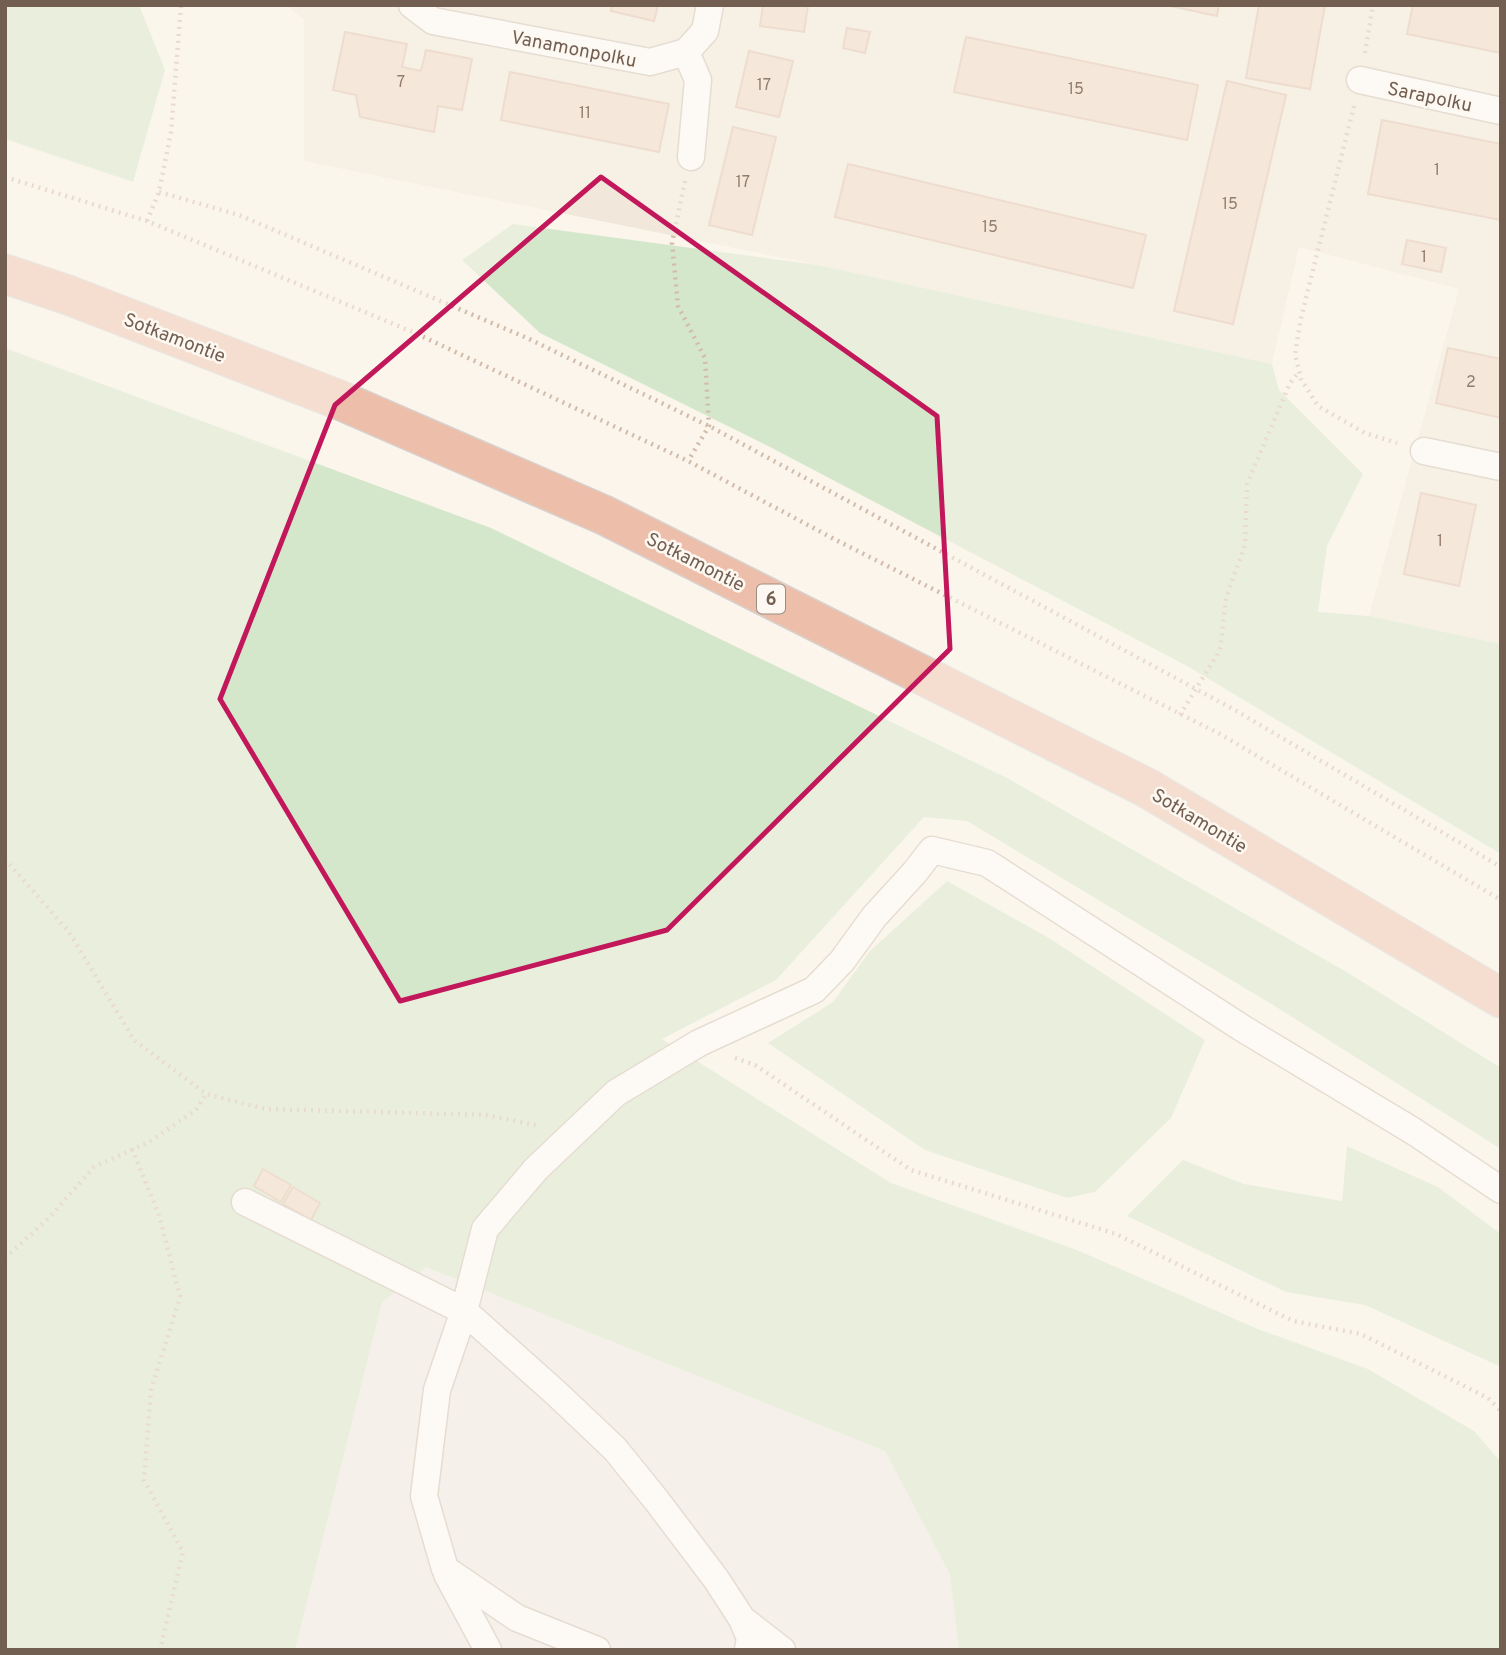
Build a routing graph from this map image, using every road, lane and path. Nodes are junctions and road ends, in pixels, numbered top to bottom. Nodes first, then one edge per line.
1 (181, 5) edge
2 (412, 5) edge
3 (710, 5) edge
4 (1373, 5) edge
5 (686, 52) junction
6 (1360, 80) junction
7 (1501, 111) edge
8 (691, 157) joint
9 (5, 177) edge
10 (159, 192) junction
11 (147, 222) junction
12 (5, 274) edge
13 (1299, 371) junction
14 (709, 426) junction
15 (1424, 451) joint
16 (688, 461) junction
17 (1501, 467) edge
18 (1197, 690) junction
19 (1180, 715) junction
20 (5, 859) edge
21 (1501, 867) edge
22 (1501, 900) edge
23 (1501, 998) edge
24 (699, 1043) junction
25 (206, 1094) junction
26 (571, 1135) junction
27 (132, 1149) junction
28 (1501, 1190) edge
29 (245, 1202) dead end
30 (5, 1258) edge
31 (464, 1311) junction
32 (1501, 1411) edge
33 (445, 1569) junction
34 (742, 1619) junction
35 (160, 1650) edge
36 (488, 1650) edge
37 (597, 1650) edge
38 (748, 1650) edge
39 (782, 1650) edge

1 - 10 path
2 - 5 street, Vanamonpolku
3 - 5 street
4 - 6 path
5 - 8 street
6 - 7 street, Sarapolku
6 - 13 path
8 - 14 path
9 - 11 path
10 - 11 path
10 - 14 path
11 - 16 path
12 - 23 highway, Sotkamontie / 6
13 - 15 path
13 - 18 path
14 - 16 path
14 - 18 path
15 - 17 street
16 - 19 path
18 - 19 path
18 - 21 path
19 - 22 path
20 - 25 path
24 - 26 street
24 - 28 street
24 - 32 path
25 - 26 path
25 - 27 path
26 - 31 street
27 - 30 path
27 - 35 path
29 - 31 street
31 - 33 street
31 - 34 street
33 - 36 street
33 - 37 street
34 - 38 street
34 - 39 street

